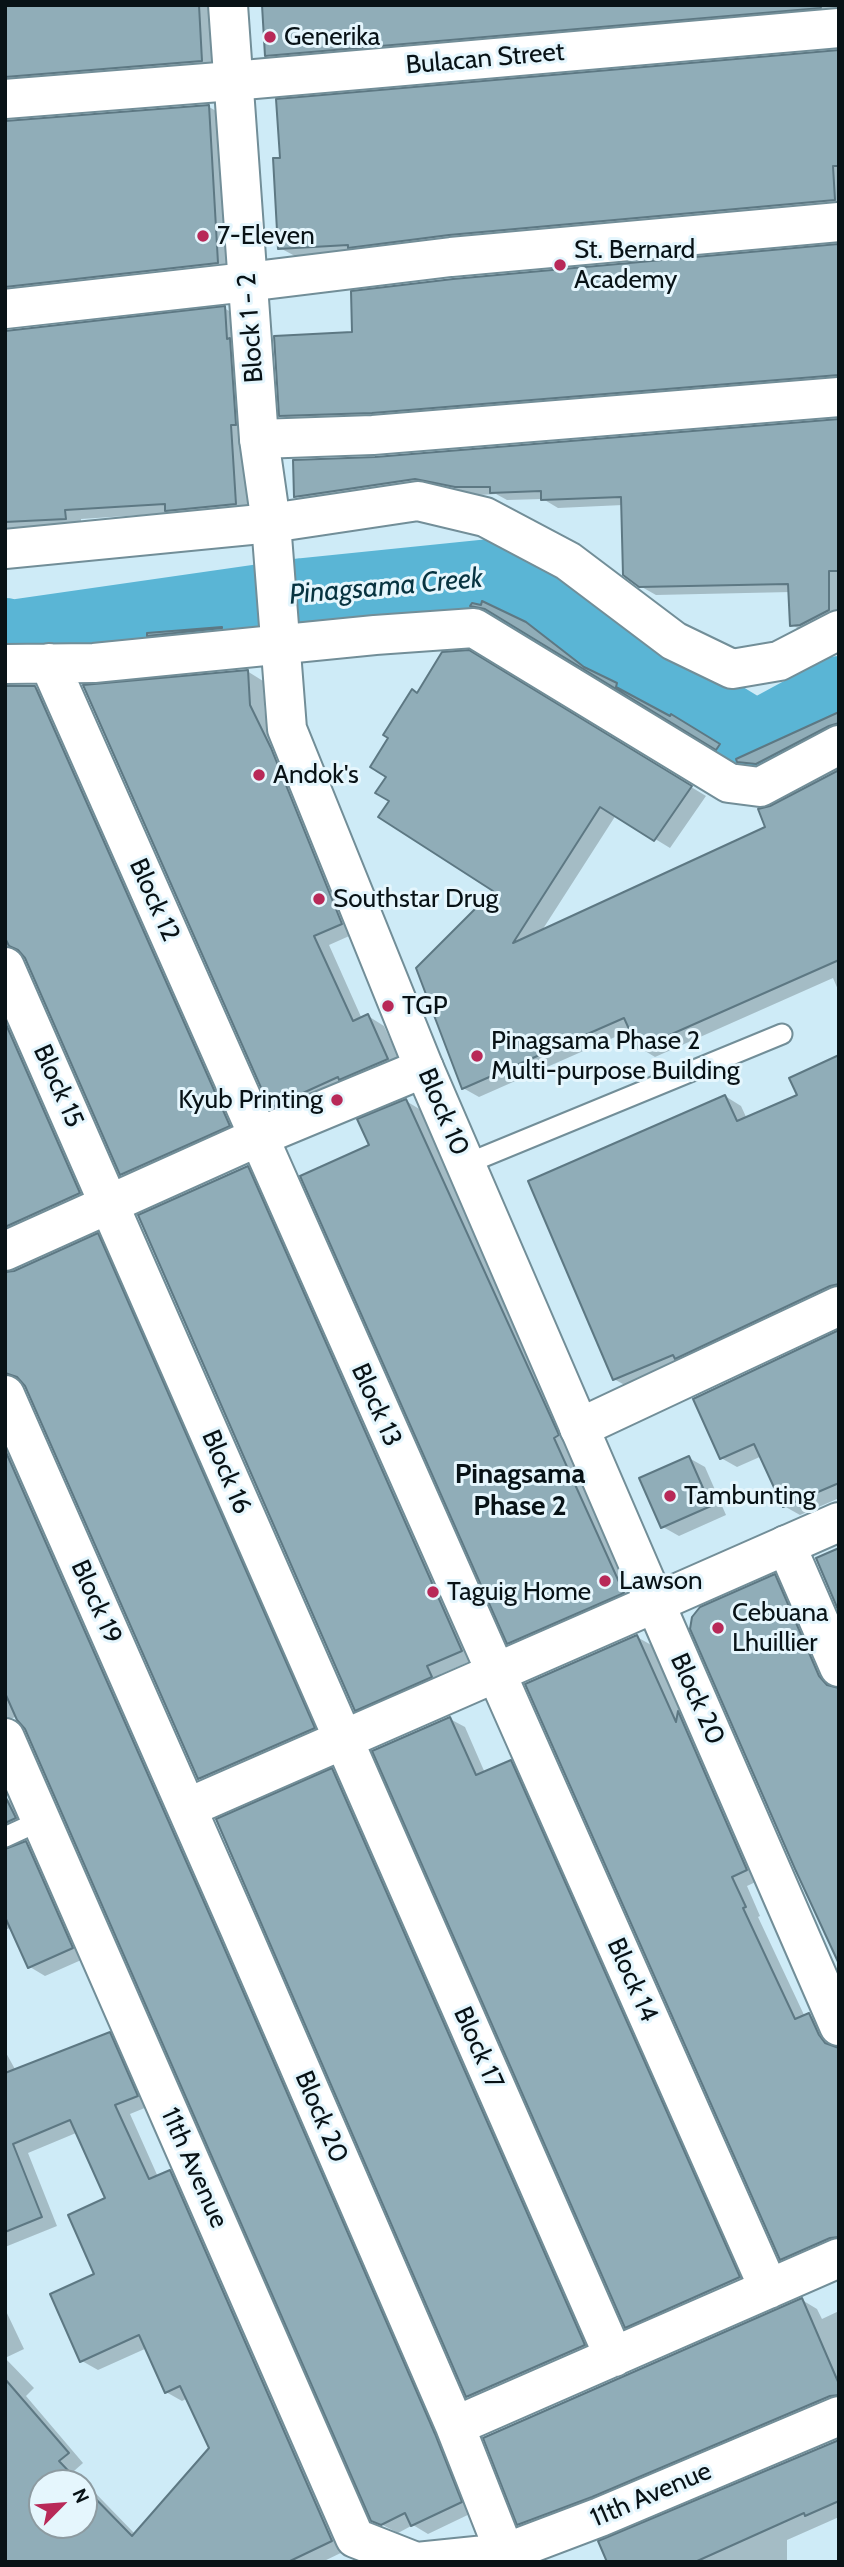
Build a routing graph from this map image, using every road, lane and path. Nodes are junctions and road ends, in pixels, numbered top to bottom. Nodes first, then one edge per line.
1 (228, 5) edge
2 (839, 28) edge
3 (232, 81) junction
4 (5, 99) edge
5 (839, 222) edge
6 (247, 282) junction
7 (5, 309) edge
8 (839, 397) edge
9 (259, 439) junction
10 (272, 537) junction
11 (5, 549) edge
12 (278, 626) junction
13 (839, 630) edge
14 (49, 663) junction
15 (5, 664) edge
16 (836, 753) edge
17 (5, 967) edge
18 (782, 1034) dead end
19 (424, 1068) junction
20 (258, 1137) junction
21 (466, 1164) junction
22 (110, 1204) junction
23 (5, 1251) edge
24 (839, 1306) edge
25 (5, 1395) edge
26 (579, 1428) junction
27 (839, 1522) edge
28 (786, 1545) junction
29 (655, 1603) junction
30 (839, 1667) edge
31 (495, 1672) junction
32 (5, 1738) edge
33 (343, 1740) junction
34 (187, 1808) junction
35 (42, 1820) junction
36 (5, 1837) edge
37 (839, 2026) edge
38 (839, 2258) edge
39 (769, 2289) junction
40 (614, 2357) junction
41 (839, 2416) edge
42 (455, 2426) junction
43 (505, 2553) junction
44 (416, 2562) edge

1 - 3 street, Block 1 - 2
2 - 3 street, Bulacan Street
3 - 4 street, Bulacan Street
3 - 6 street, Block 1 - 2
5 - 6 street
6 - 7 street
6 - 9 street, Block 1 - 2
8 - 9 street
9 - 10 street, Block 1 - 2
10 - 11 street
10 - 12 street, Block 1 - 2
10 - 13 street
12 - 14 street
12 - 16 street
12 - 19 street, Block 10
14 - 15 street
14 - 20 street, Block 12
17 - 22 street, Block 15
18 - 21 lane
19 - 20 street
19 - 21 street, Block 10
20 - 22 street
20 - 31 street, Block 13
21 - 26 street, Block 10
22 - 23 street
22 - 33 street, Block 16
24 - 26 street
25 - 34 street, Block 19
26 - 29 street, Block 10
27 - 28 street
28 - 29 street
28 - 30 street
29 - 31 street
29 - 37 street, Block 20
31 - 33 street
31 - 39 street, Block 14
32 - 35 street, 11th Avenue
33 - 34 street
33 - 40 street, Block 17
34 - 42 street, Block 20
35 - 36 lane
35 - 44 street, 11th Avenue
38 - 39 street
39 - 40 street
40 - 42 street
41 - 43 street, 11th Avenue
42 - 43 street, Block 20
43 - 44 street, 11th Avenue

